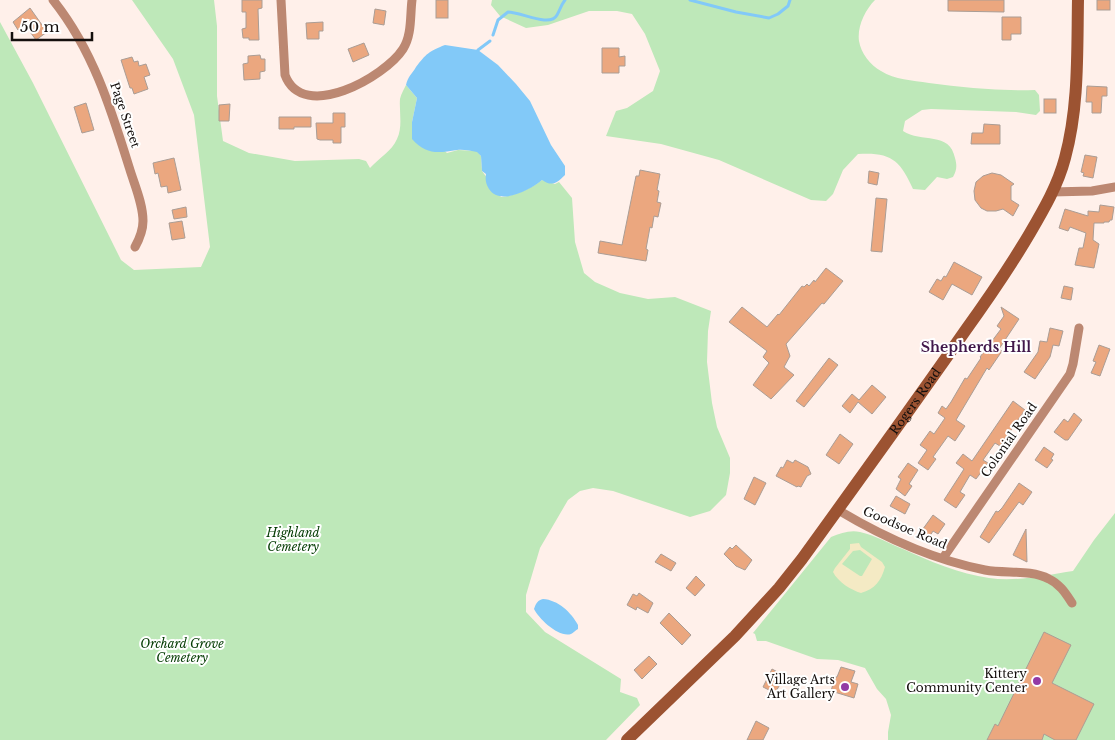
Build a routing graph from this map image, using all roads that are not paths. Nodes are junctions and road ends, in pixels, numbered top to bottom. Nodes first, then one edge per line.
1 (53, 0) edge
2 (281, 0) edge
3 (412, 0) edge
4 (1078, 0) edge
5 (1115, 188) edge
6 (1052, 192) junction
7 (136, 247) dead end
8 (1079, 328) dead end
9 (838, 510) junction
10 (943, 558) junction
11 (1072, 603) dead end
12 (627, 740) edge

1 - 7 street, Page Street
2 - 3 street
4 - 6 main road, Rogers Road
5 - 6 street
6 - 9 main road, Rogers Road
8 - 10 street, Colonial Road
9 - 10 street, Goodsoe Road
9 - 12 main road, Rogers Road
10 - 11 street, Goodsoe Road

